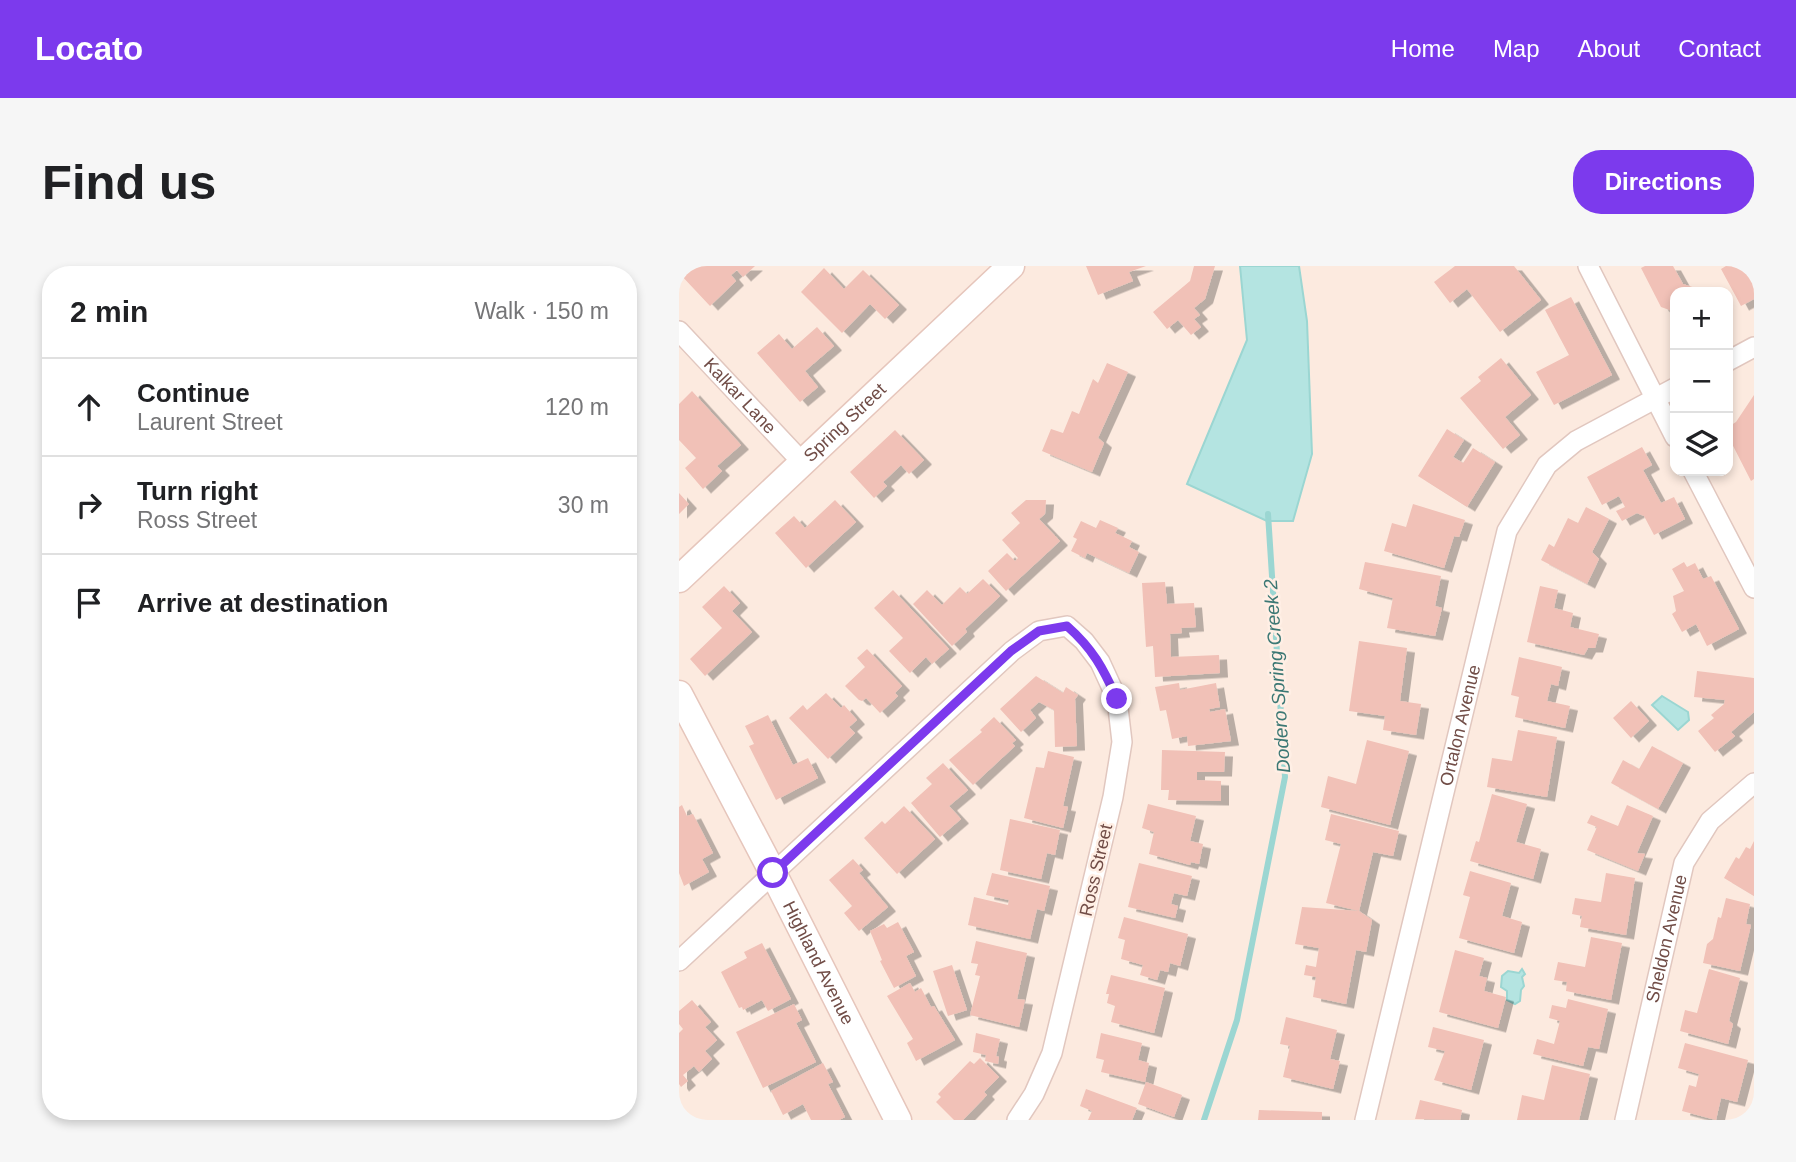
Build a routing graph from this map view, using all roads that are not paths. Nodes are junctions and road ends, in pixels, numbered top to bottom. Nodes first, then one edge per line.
1 (1011, 266) edge
2 (1588, 266) edge
3 (679, 331) edge
4 (1754, 347) edge
5 (1733, 358) edge
6 (1670, 390) edge
7 (1655, 398) junction
8 (1670, 427) edge
9 (802, 462) junction
10 (1696, 476) edge
11 (679, 579) edge
12 (1754, 588) edge
13 (679, 694) edge
14 (1754, 783) edge
15 (773, 873) junction
16 (679, 961) edge
17 (898, 1120) edge
18 (1017, 1120) edge
19 (1365, 1120) edge
20 (1625, 1120) edge

1 - 9 street, Spring Street
2 - 7 street
3 - 9 street, Kalkar Lane
4 - 5 street
6 - 7 street, Ortalon Avenue
7 - 8 street
7 - 19 street, Ortalon Avenue
9 - 11 street, Spring Street
10 - 12 street
13 - 15 street, Highland Avenue
14 - 20 street, Sheldon Avenue
15 - 16 street
15 - 17 street, Highland Avenue
15 - 18 street, Ross Street

